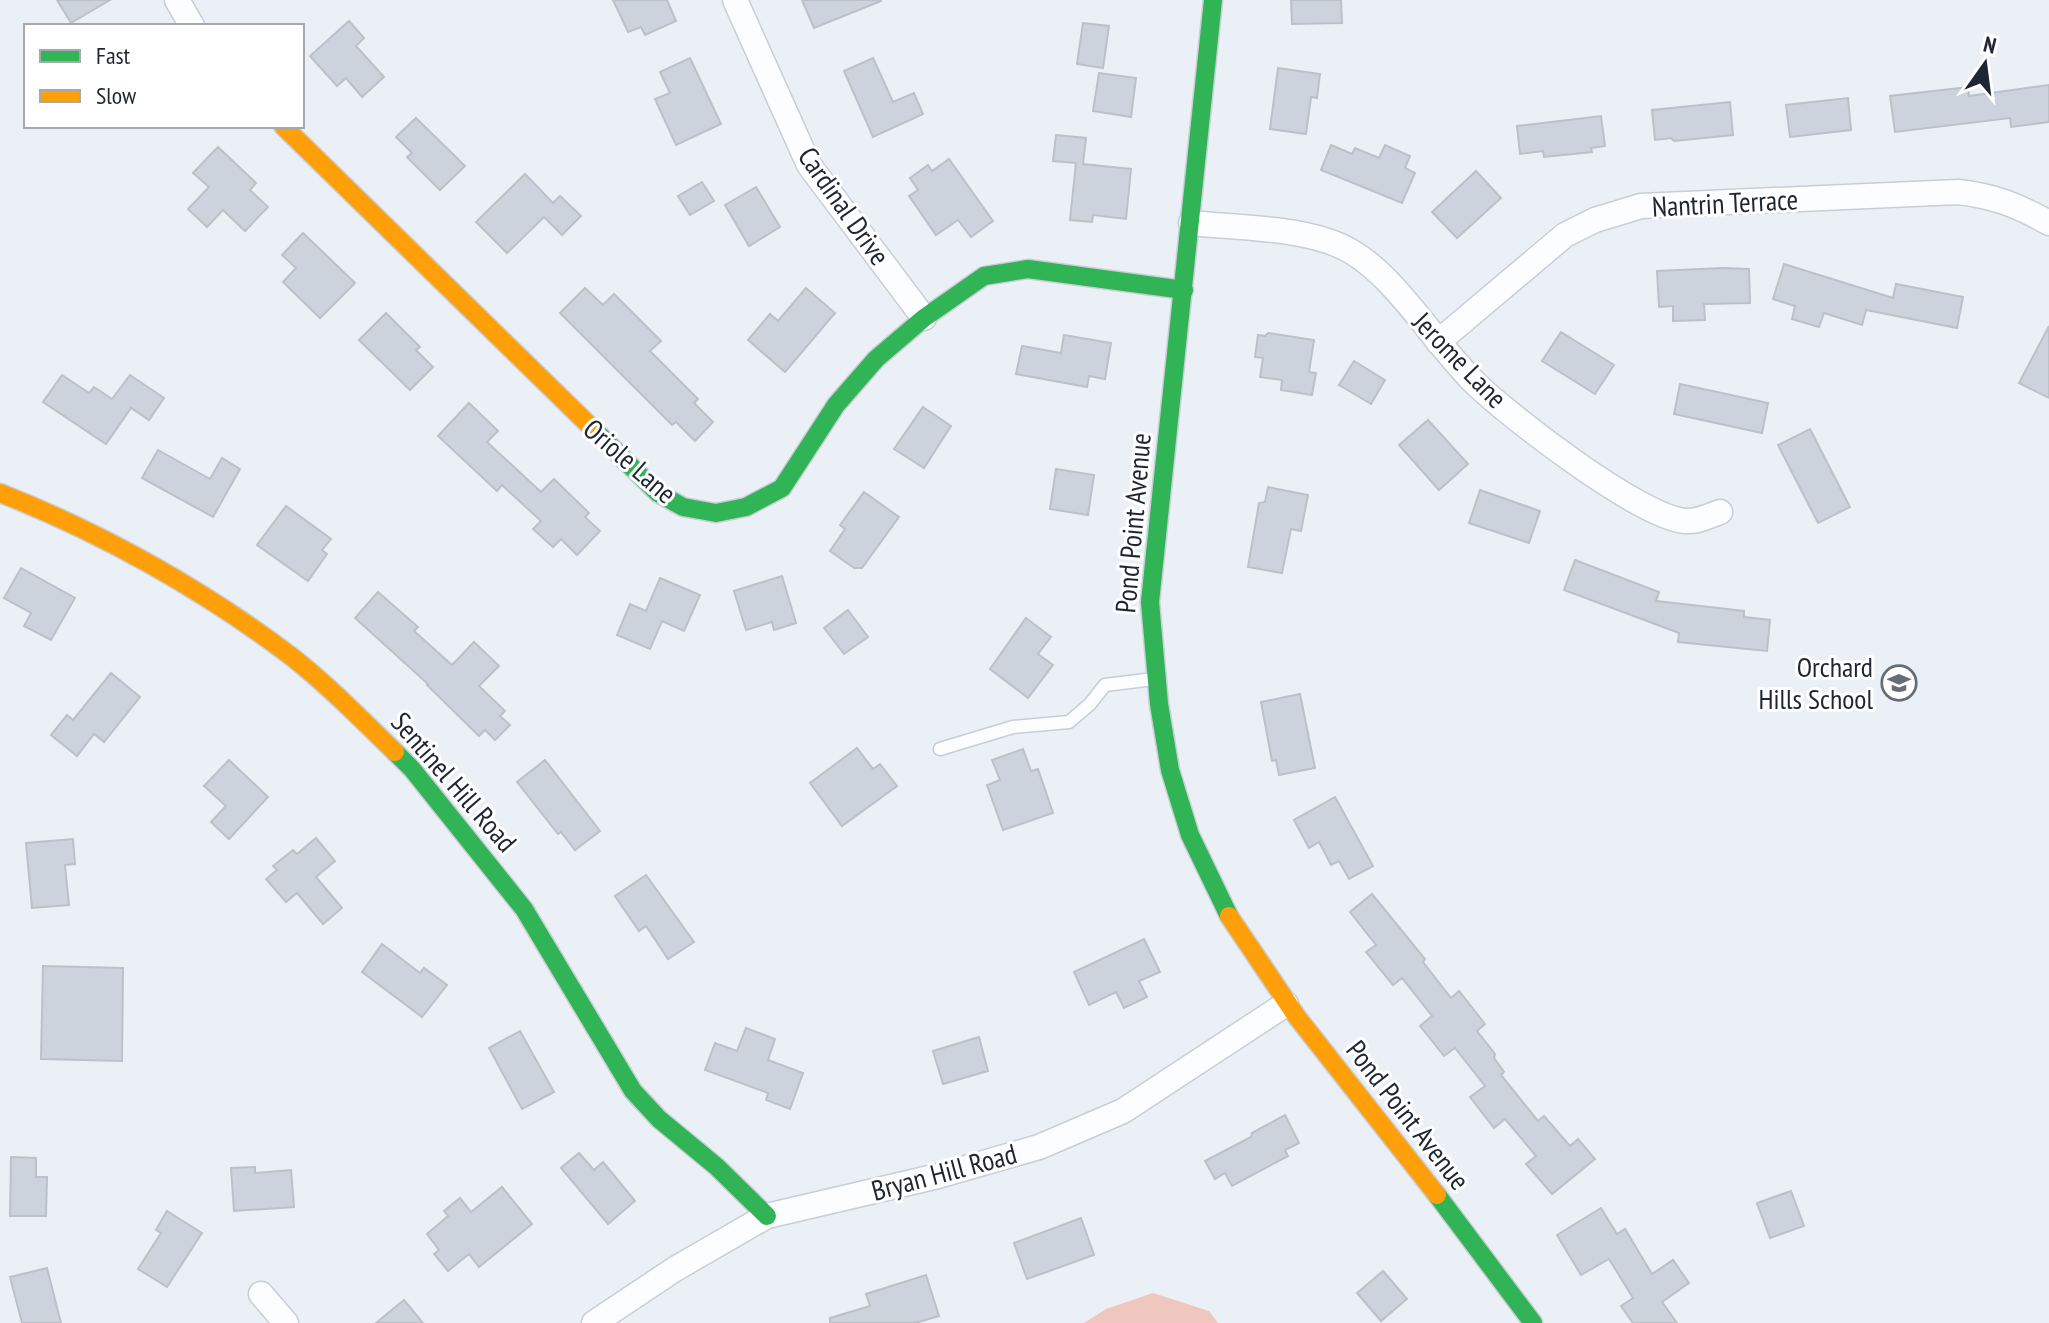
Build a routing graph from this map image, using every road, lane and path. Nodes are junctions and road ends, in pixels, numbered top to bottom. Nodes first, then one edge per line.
1 (177, 0) edge
2 (735, 0) edge
3 (1213, 0) edge
4 (191, 24) edge
5 (285, 128) edge
6 (1191, 223) junction
7 (2049, 223) edge
8 (1184, 290) junction
9 (924, 318) junction
10 (1438, 342) junction
11 (0, 493) edge
12 (1720, 512) dead end
13 (1154, 679) junction
14 (940, 749) dead end
15 (1286, 1004) junction
16 (767, 1216) junction
17 (261, 1294) dead end
18 (1518, 1301) junction
19 (286, 1323) edge
20 (594, 1323) edge
21 (1508, 1323) edge
22 (1533, 1323) edge

1 - 4 street
2 - 9 street, Cardinal Drive
3 - 6 street, Pond Point Avenue
5 - 9 street, Oriole Lane
6 - 8 street, Pond Point Avenue
6 - 10 street, Jerome Lane
7 - 10 street, Nantrin Terrace
8 - 9 street, Oriole Lane
8 - 13 street, Pond Point Avenue
10 - 12 street, Jerome Lane
11 - 16 street, Sentinel Hill Road
13 - 14 lane
13 - 15 street, Pond Point Avenue
15 - 16 street, Bryan Hill Road
15 - 18 street, Pond Point Avenue
16 - 20 street, Bryan Hill Road
17 - 19 street
18 - 21 street
18 - 22 street, Pond Point Avenue

